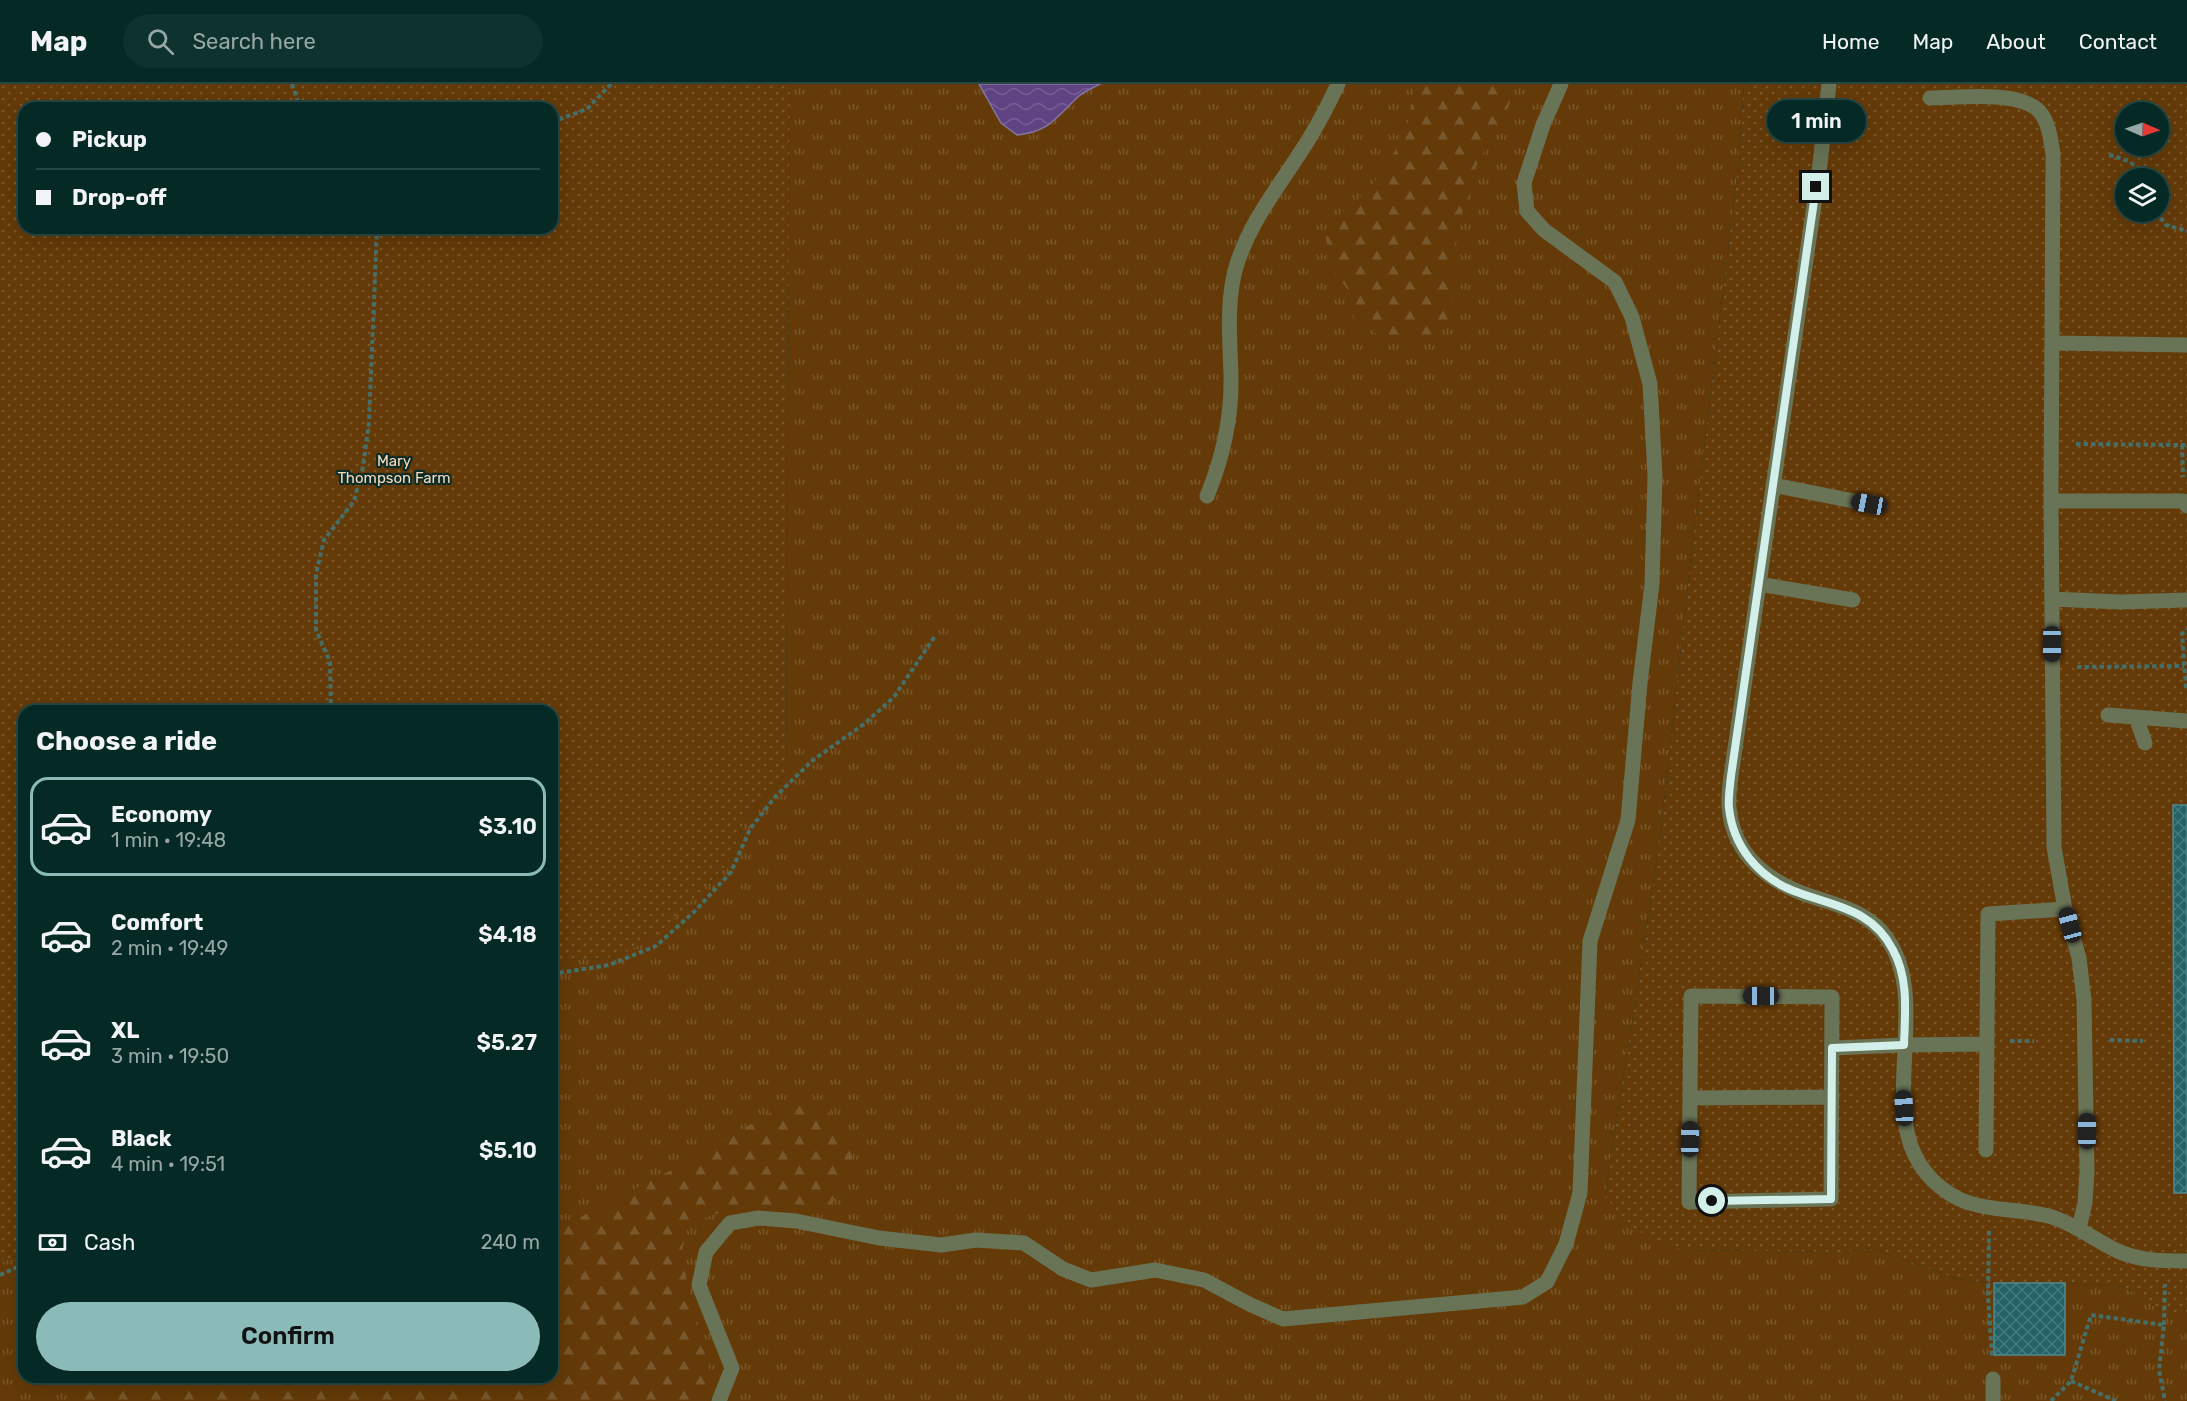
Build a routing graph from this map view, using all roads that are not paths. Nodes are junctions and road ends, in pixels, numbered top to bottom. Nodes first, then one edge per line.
1 (1338, 84) edge
2 (1561, 84) edge
3 (1829, 84) edge
4 (1930, 98) dead end
5 (2052, 343) junction
6 (2187, 345) edge
7 (1773, 485) junction
8 (1207, 496) dead end
9 (2051, 501) junction
10 (1869, 504) dead end
11 (2187, 506) edge
12 (1759, 584) junction
13 (2052, 599) junction
14 (1853, 600) dead end
15 (2187, 600) edge
16 (2108, 715) dead end
17 (2136, 717) junction
18 (2187, 721) edge
19 (2145, 744) dead end
20 (2065, 909) junction
21 (1987, 1044) junction
22 (1904, 1045) junction
23 (1832, 1048) junction
24 (1832, 1097) junction
25 (1690, 1098) junction
26 (1986, 1150) dead end
27 (2079, 1228) junction
28 (2187, 1261) edge
29 (1993, 1379) road end
30 (719, 1401) edge
31 (1993, 1401) edge

1 - 8 street
2 - 30 street
3 - 7 street
4 - 5 street
5 - 6 street
5 - 9 street
7 - 10 street
7 - 12 street
9 - 11 street
9 - 13 street
12 - 14 street
12 - 22 street
13 - 15 street
13 - 20 street
16 - 17 street
17 - 18 street
17 - 19 street
20 - 21 street
20 - 27 street
21 - 22 street
21 - 26 street
22 - 23 street
22 - 27 street
23 - 24 street
23 - 25 street
24 - 25 street
24 - 25 street
27 - 28 street
29 - 31 street

